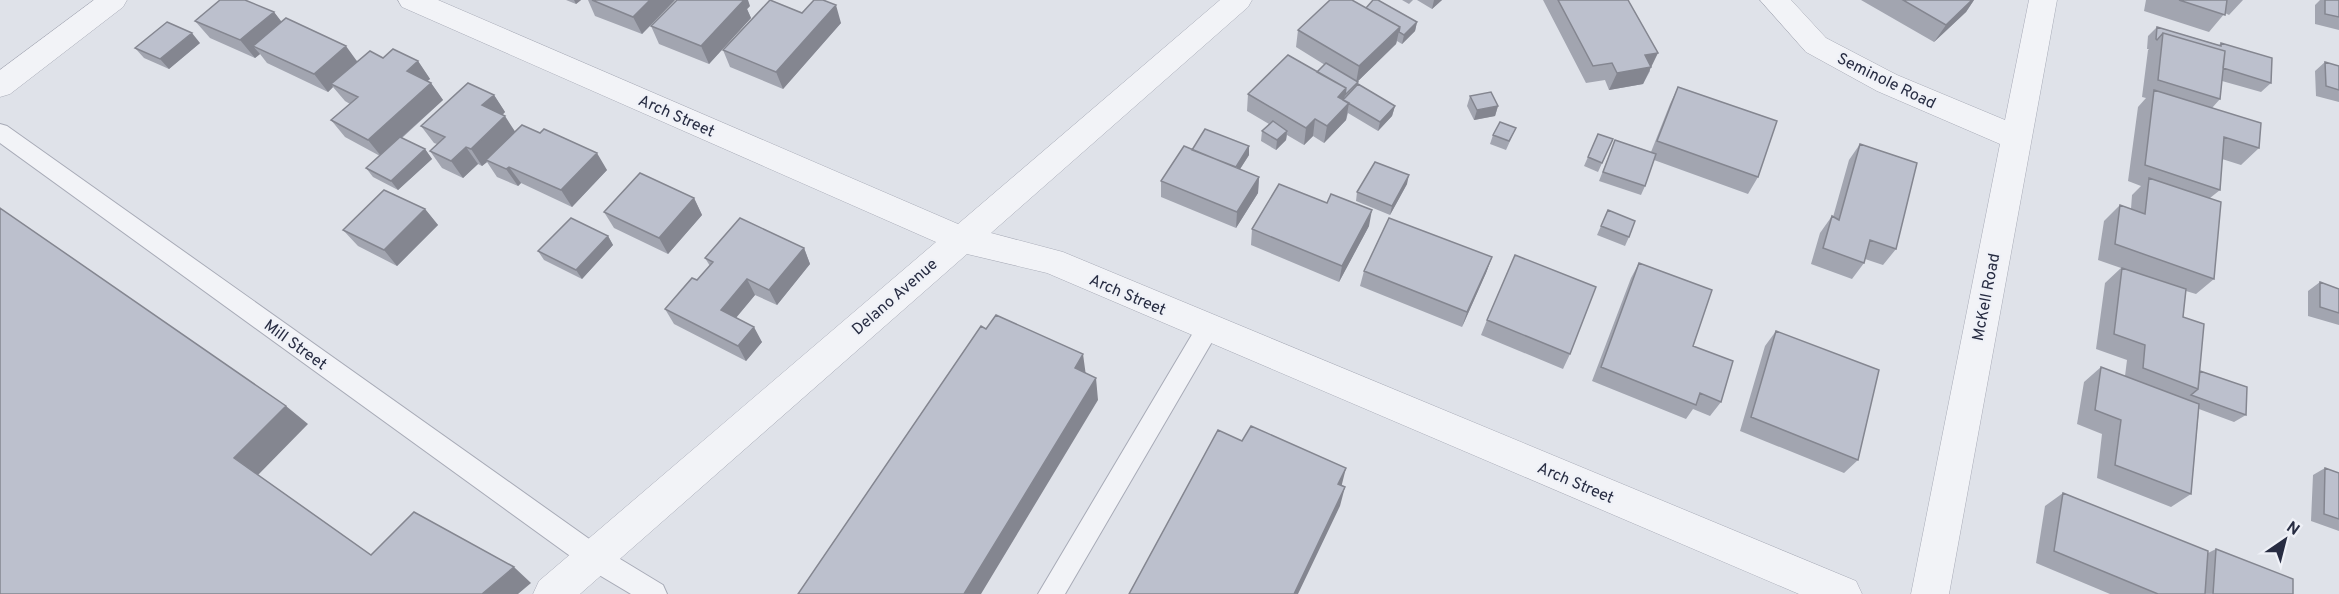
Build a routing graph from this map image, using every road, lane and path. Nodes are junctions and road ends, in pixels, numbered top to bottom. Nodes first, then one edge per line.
1 (113, 0) edge
2 (412, 0) edge
3 (1238, 0) edge
4 (1774, 0) edge
5 (2043, 0) edge
6 (0, 86) edge
7 (0, 132) edge
8 (2015, 137) junction
9 (961, 239) junction
10 (1208, 328) junction
11 (593, 557) junction
12 (552, 594) edge
13 (654, 594) edge
14 (1051, 594) edge
15 (1843, 594) edge
16 (1930, 594) edge

1 - 6 street
2 - 9 street, Arch Street
3 - 9 street, Delano Avenue
4 - 8 street, Seminole Road
5 - 8 street, McKell Road
7 - 11 lane, Mill Street
8 - 16 street, McKell Road
9 - 10 street, Arch Street
9 - 11 street, Delano Avenue
10 - 14 lane
10 - 15 street, Arch Street
11 - 12 street, Delano Avenue
11 - 13 lane, Mill Street

